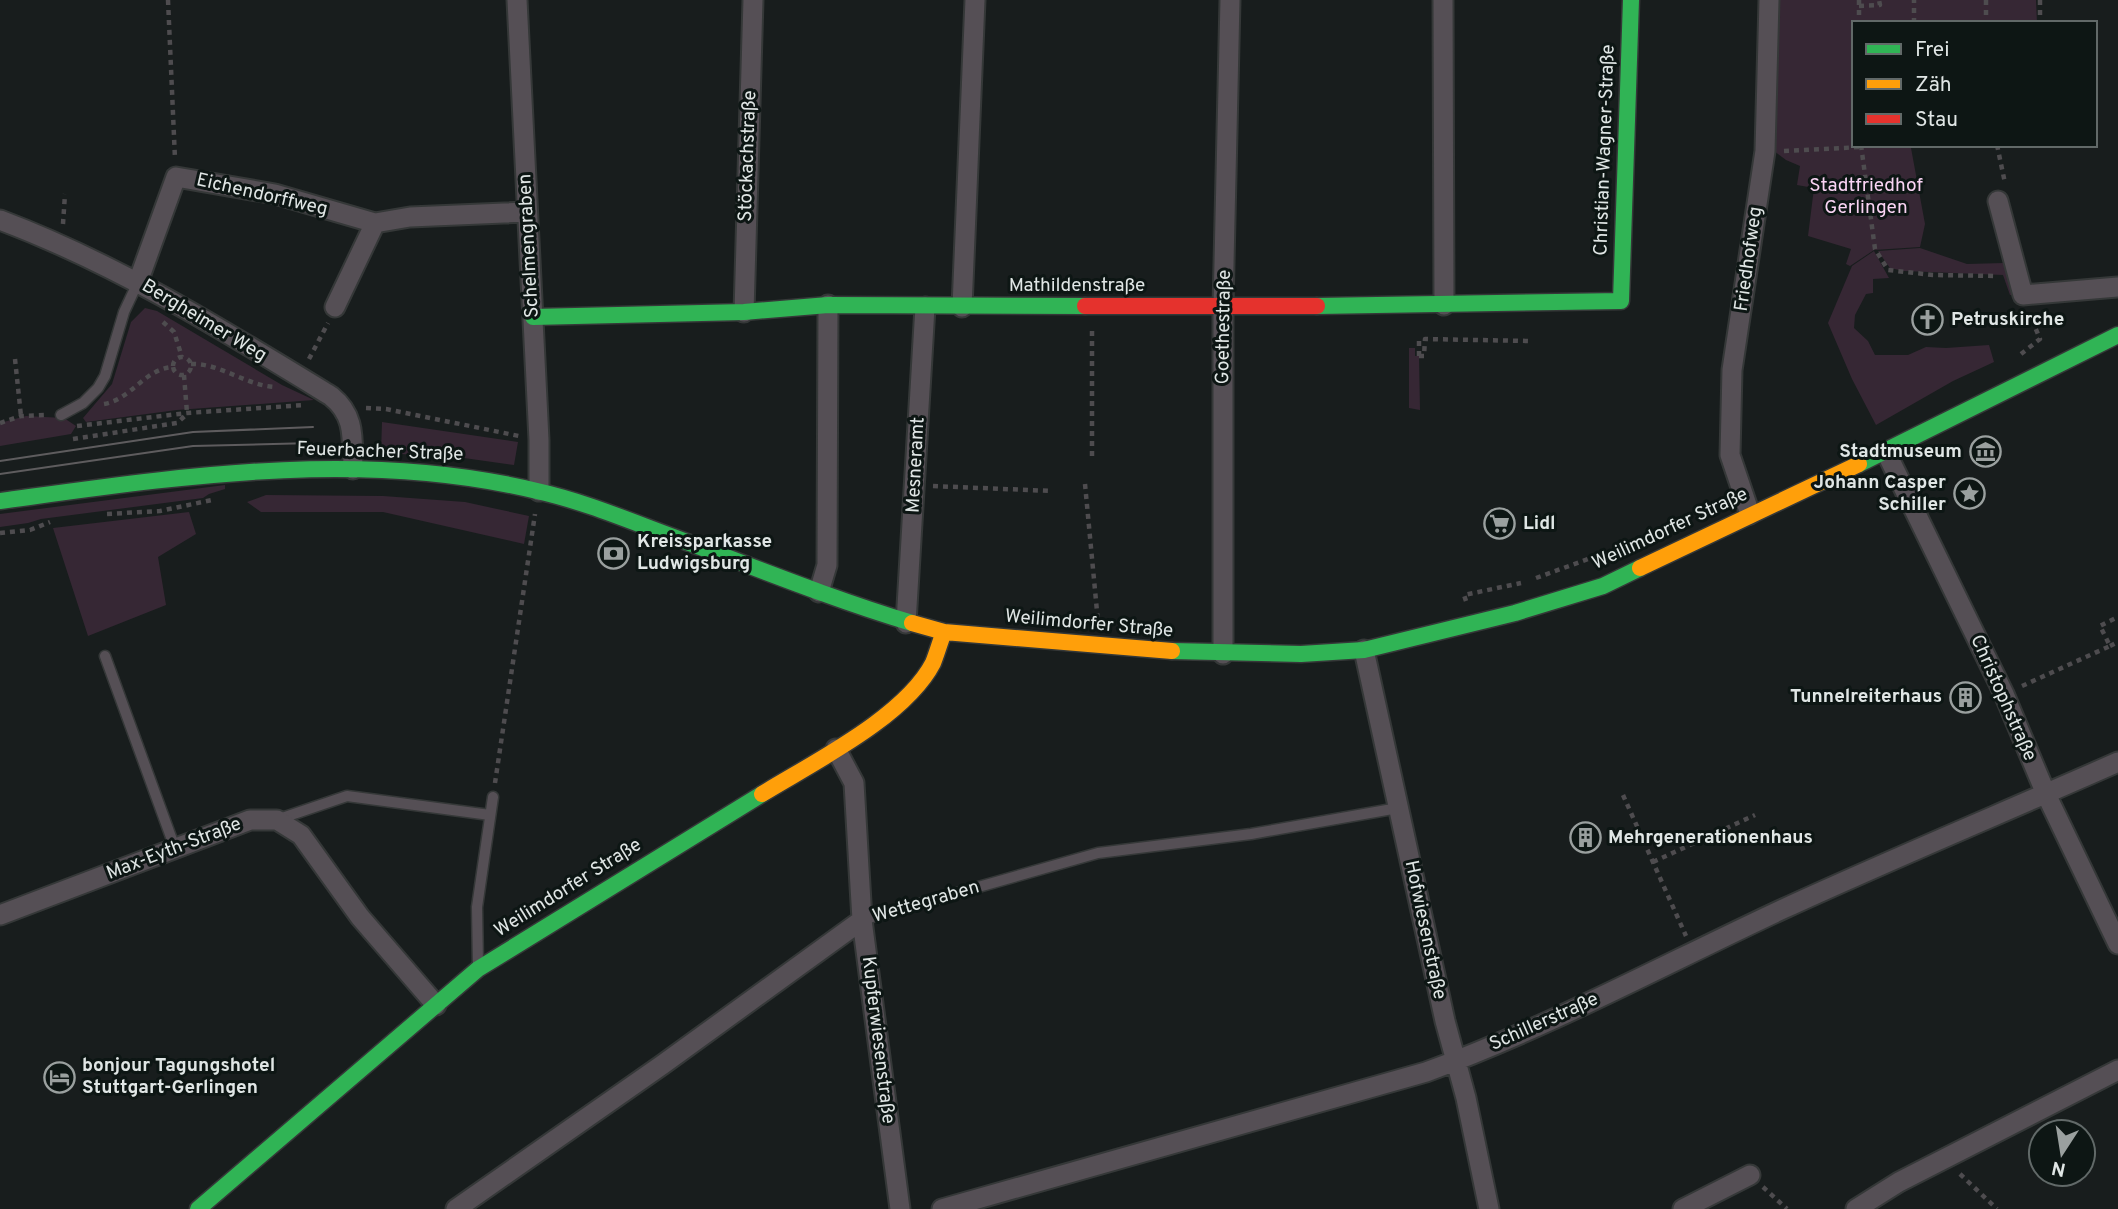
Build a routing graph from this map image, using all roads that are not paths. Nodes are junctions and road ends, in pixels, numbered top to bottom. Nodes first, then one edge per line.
1 (517, 0) edge
2 (752, 0) edge
3 (975, 0) edge
4 (1230, 0) edge
5 (1443, 0) edge
6 (1632, 0) edge
7 (1769, 0) edge
8 (1998, 201) road end
9 (527, 212) junction
10 (0, 220) edge
11 (375, 223) junction
12 (138, 282) junction
13 (2118, 287) edge
14 (1622, 301) joint
15 (828, 305) junction
16 (1444, 305) junction
17 (335, 307) road end
18 (925, 307) junction
19 (962, 307) junction
20 (1223, 307) junction
21 (744, 312) junction
22 (533, 317) junction
23 (2118, 335) edge
24 (61, 415) road end
25 (1886, 452) junction
26 (353, 469) junction
27 (539, 491) junction
28 (0, 501) edge
29 (1750, 514) junction
30 (819, 592) junction
31 (906, 623) junction
32 (944, 632) junction
33 (1364, 650) junction
34 (1223, 654) junction
35 (105, 656) dead end
36 (836, 749) junction
37 (2118, 762) edge
38 (2046, 794) junction
39 (493, 797) road end
40 (1398, 808) junction
41 (490, 816) junction
42 (277, 820) junction
43 (175, 848) junction
44 (0, 915) edge
45 (862, 919) junction
46 (2118, 944) edge
47 (478, 969) junction
48 (436, 1005) junction
49 (1457, 1061) junction
50 (2118, 1070) edge
51 (1750, 1175) road end
52 (198, 1209) edge
53 (456, 1209) edge
54 (900, 1209) edge
55 (942, 1209) edge
56 (1489, 1209) edge
57 (1683, 1209) edge
58 (1856, 1209) edge

1 - 9 street, Schelmengraben
2 - 21 street, Stöckachstraße
3 - 19 street
4 - 20 street, Goethestraße
5 - 16 street
6 - 14 main road, Christian-Wagner-Straße
7 - 29 street, Friedhofweg
8 - 13 street
9 - 11 street, Eichendorffweg
9 - 22 street, Schelmengraben
10 - 12 street, Bergheimer Weg
11 - 12 street, Eichendorffweg
11 - 17 street
12 - 24 lane
12 - 26 street, Bergheimer Weg
14 - 16 main road, Mathildenstraße
15 - 18 main road, Mathildenstraße
15 - 21 main road, Mathildenstraße
15 - 30 street
16 - 20 main road, Mathildenstraße
18 - 19 main road, Mathildenstraße
18 - 31 street, Mesneramt
19 - 20 main road, Mathildenstraße
20 - 34 street, Goethestraße
21 - 22 main road, Mathildenstraße
22 - 27 street, Schelmengraben
23 - 25 main road, Weilimdorfer Straße
25 - 29 main road, Weilimdorfer Straße
25 - 38 street, Christophstraße
26 - 27 main road, Feuerbacher Straße
26 - 28 main road, Feuerbacher Straße
27 - 30 main road, Feuerbacher Straße
29 - 33 main road, Weilimdorfer Straße
30 - 31 main road, Feuerbacher Straße
31 - 32 main road, Feuerbacher Straße
32 - 34 main road, Weilimdorfer Straße
32 - 36 main road, Weilimdorfer Straße
33 - 34 main road, Weilimdorfer Straße
33 - 40 street, Hofwiesenstraße
35 - 43 lane
36 - 45 street, Kupferwiesenstraße
36 - 47 main road, Weilimdorfer Straße
37 - 38 street, Schillerstraße
38 - 46 street, Christophstraße
38 - 49 street, Schillerstraße
39 - 41 lane
40 - 45 lane, Wettegraben
40 - 49 street, Hofwiesenstraße
41 - 42 lane
41 - 47 lane
42 - 43 street, Max-Eyth-Straße
42 - 48 street
43 - 44 street, Max-Eyth-Straße
45 - 53 street, Wettegraben
45 - 54 street, Kupferwiesenstraße
47 - 48 main road, Weilimdorfer Straße
48 - 52 main road, Weilimdorfer Straße
49 - 55 street, Schillerstraße
49 - 56 street, Hofwiesenstraße
50 - 58 street
51 - 57 street

